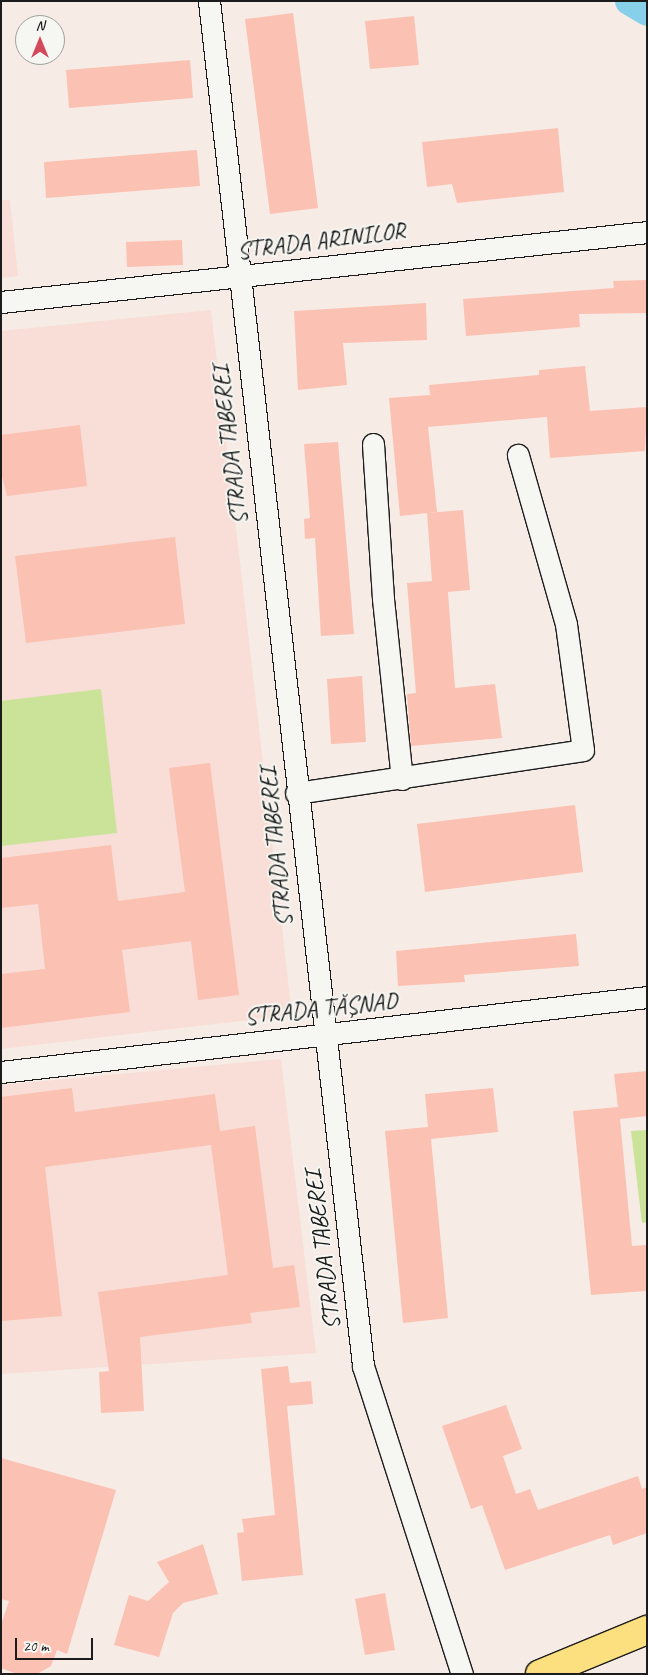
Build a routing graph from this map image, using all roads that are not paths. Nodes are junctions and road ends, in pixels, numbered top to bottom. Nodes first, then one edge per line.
1 (208, 1) edge
2 (647, 232) edge
3 (237, 277) junction
4 (1, 302) edge
5 (374, 444) dead end
6 (518, 455) dead end
7 (402, 779) junction
8 (296, 793) junction
9 (647, 997) edge
10 (324, 1034) junction
11 (1, 1072) edge
12 (647, 1630) edge
13 (462, 1674) edge
14 (540, 1674) edge

1 - 3 street, STRADA TABEREI
2 - 3 street, STRADA ARINILOR
3 - 4 street, STRADA ARINILOR
3 - 8 street, STRADA TABEREI
5 - 7 street
6 - 7 street
7 - 8 street
8 - 10 street, STRADA TABEREI
9 - 10 street, STRADA TĂȘNAD
10 - 11 street, STRADA TĂȘNAD
10 - 13 street, STRADA TABEREI
12 - 14 main road

